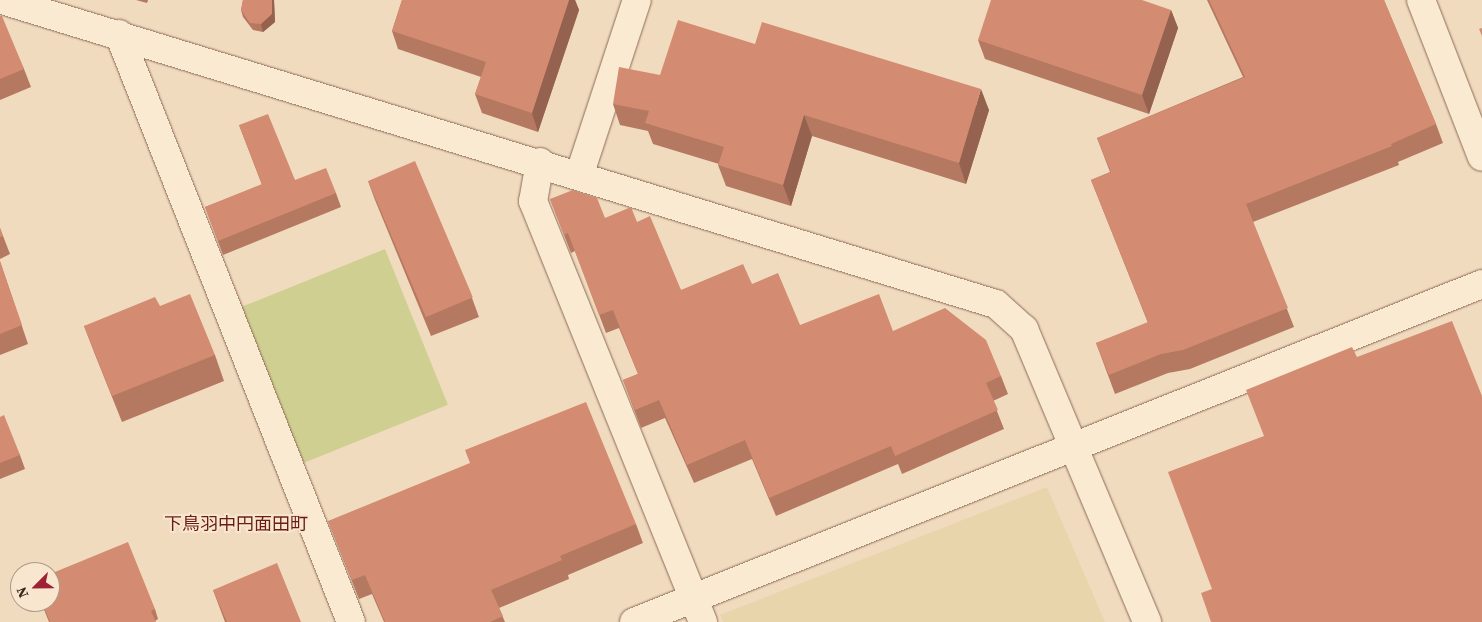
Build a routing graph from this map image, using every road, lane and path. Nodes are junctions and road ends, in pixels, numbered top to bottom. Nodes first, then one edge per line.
1 (2, 0) edge
2 (637, 0) edge
3 (1420, 0) edge
4 (119, 34) junction
5 (1482, 157) edge
6 (540, 162) junction
7 (579, 176) junction
8 (1482, 284) edge
9 (1073, 447) junction
10 (699, 610) edge
11 (351, 622) edge
12 (634, 622) edge
13 (1147, 622) edge

1 - 4 street
2 - 7 street
3 - 5 street
4 - 6 street
4 - 11 street
6 - 7 street
6 - 10 street
7 - 9 street
8 - 9 street
9 - 10 street
9 - 13 street
10 - 12 street

